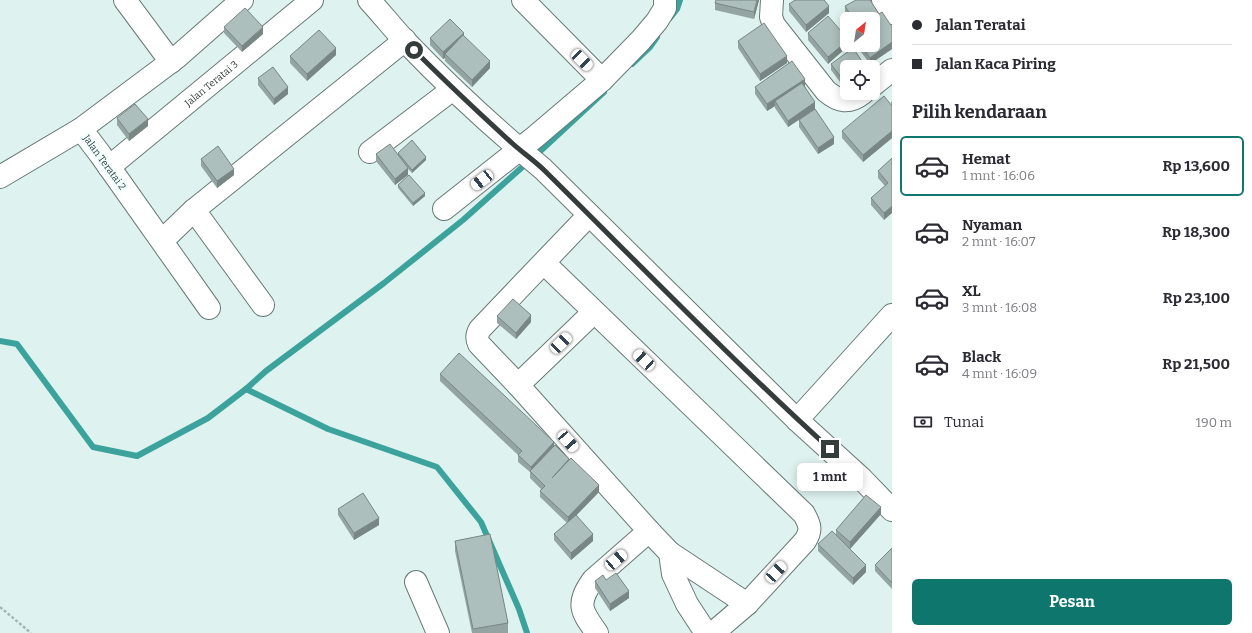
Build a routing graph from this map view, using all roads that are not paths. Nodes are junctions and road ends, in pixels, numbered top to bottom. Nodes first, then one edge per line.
1 (125, 0) edge
2 (312, 0) edge
3 (369, 0) edge
4 (523, 0) edge
5 (665, 0) edge
6 (772, 0) edge
7 (883, 0) edge
8 (228, 5) edge
9 (892, 13) edge
10 (405, 40) junction
11 (171, 62) junction
12 (892, 70) edge
13 (880, 79) edge
14 (602, 80) junction
15 (453, 89) junction
16 (846, 100) edge
17 (81, 129) junction
18 (370, 152) dead end
19 (523, 153) junction
20 (109, 167) junction
21 (0, 177) edge
22 (444, 209) dead end
23 (194, 210) junction
24 (589, 215) junction
25 (161, 239) junction
26 (544, 263) junction
27 (264, 305) dead end
28 (209, 308) dead end
29 (594, 312) junction
30 (890, 322) edge
31 (518, 384) junction
32 (797, 420) junction
33 (892, 510) edge
34 (649, 531) junction
35 (670, 553) junction
36 (416, 582) dead end
37 (747, 604) junction
38 (438, 633) edge
39 (597, 633) edge
40 (706, 633) edge
41 (713, 633) edge

1 - 11 street
2 - 20 street, Jalan Teratai 3
3 - 10 street
4 - 14 street
5 - 14 street
6 - 16 street
7 - 9 street
8 - 11 street, Jalan Teratai 2
10 - 15 street
10 - 23 street
11 - 17 street, Jalan Teratai 2
12 - 13 street
14 - 19 street
15 - 18 street
15 - 19 street
17 - 20 street, Jalan Teratai 2
17 - 21 street
19 - 22 street
19 - 24 street
20 - 25 street, Jalan Teratai 2
23 - 25 street
23 - 27 street
24 - 26 street
24 - 32 street
25 - 28 street, Jalan Teratai 2
26 - 29 street
26 - 31 street
29 - 31 street
29 - 37 street
30 - 32 street
31 - 34 street
32 - 33 street
34 - 35 street
34 - 39 street
35 - 37 street
35 - 40 street
36 - 38 street
37 - 41 street

